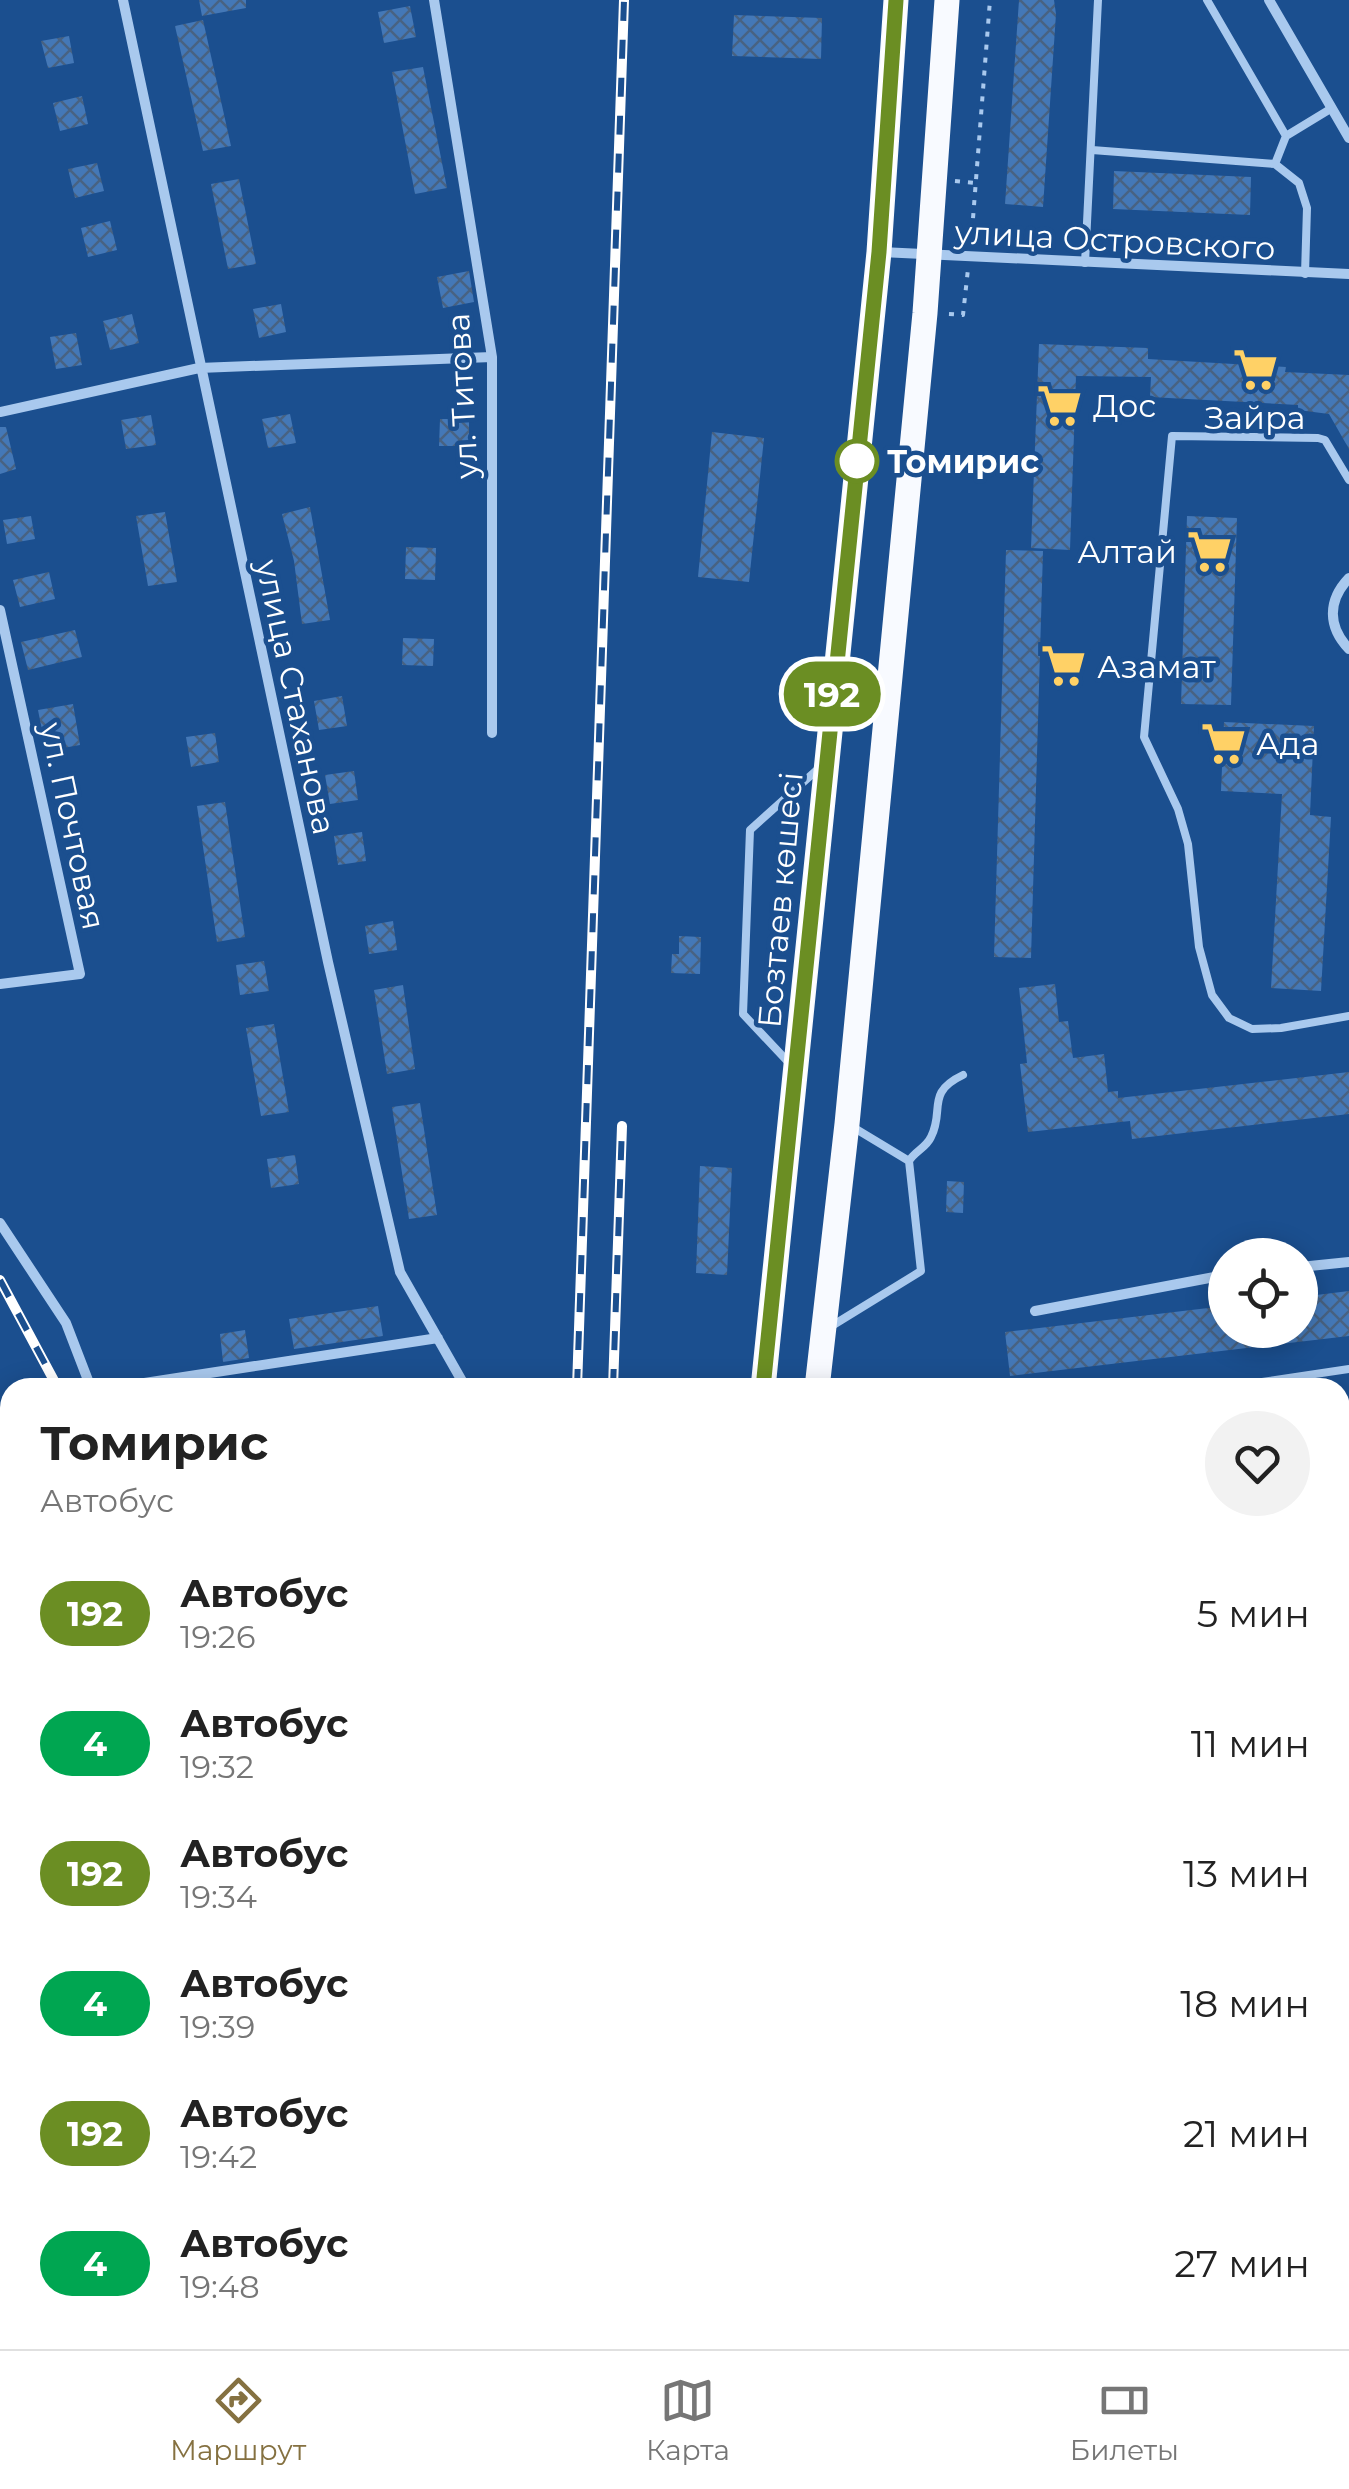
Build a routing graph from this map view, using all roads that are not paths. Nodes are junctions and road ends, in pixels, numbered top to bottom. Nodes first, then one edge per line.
1 (123, 0) edge
2 (434, 0) edge
3 (896, 0) edge
4 (947, 0) edge
5 (1098, 0) edge
6 (1207, 0) edge
7 (1268, 0) edge
8 (1332, 108) junction
9 (1286, 136) junction
10 (1349, 138) edge
11 (1092, 150) junction
12 (1275, 164) junction
13 (879, 252) junction
14 (929, 255) junction
15 (1085, 263) junction
16 (1305, 274) junction
17 (1349, 274) edge
18 (492, 357) junction
19 (199, 368) junction
20 (0, 412) edge
21 (1349, 480) edge
22 (1349, 578) edge
23 (0, 610) edge
24 (1349, 650) edge
25 (492, 733) dead end
26 (825, 762) junction
27 (0, 984) edge
28 (1349, 1016) edge
29 (796, 1070) junction
30 (963, 1075) dead end
31 (848, 1124) junction
32 (909, 1161) junction
33 (0, 1223) edge
34 (1349, 1262) edge
35 (1318, 1265) edge
36 (1208, 1277) edge
37 (1035, 1311) dead end
38 (822, 1332) junction
39 (438, 1338) junction
40 (1349, 1369) edge
41 (88, 1378) edge
42 (177, 1378) edge
43 (460, 1378) edge
44 (764, 1378) edge
45 (818, 1378) edge
46 (1288, 1378) edge

1 - 19 street, улица Стаханова
2 - 18 street, ул. Титова
3 - 13 highway, Бозтаев көшесі
4 - 14 highway
5 - 11 lane
6 - 9 lane
7 - 8 street
8 - 9 lane
8 - 10 street
9 - 12 lane
11 - 12 lane
11 - 15 lane
12 - 16 lane
13 - 14 street, улица Островского
13 - 26 highway, Бозтаев көшесі
14 - 15 street, улица Островского
14 - 31 highway
15 - 16 street, улица Островского
16 - 17 street, улица Островского
18 - 19 street
18 - 25 street, ул. Титова
19 - 20 street
19 - 39 street, улица Стаханова
21 - 28 lane
22 - 24 street
23 - 27 street, ул. Почтовая
26 - 29 highway, Бозтаев көшесі
26 - 29 lane
29 - 44 highway, Бозтаев көшесі
30 - 32 lane
31 - 32 lane
31 - 38 highway
32 - 38 lane
33 - 41 street
34 - 35 street
36 - 37 street
38 - 45 highway
39 - 42 street
39 - 43 street, улица Стаханова
40 - 46 lane

